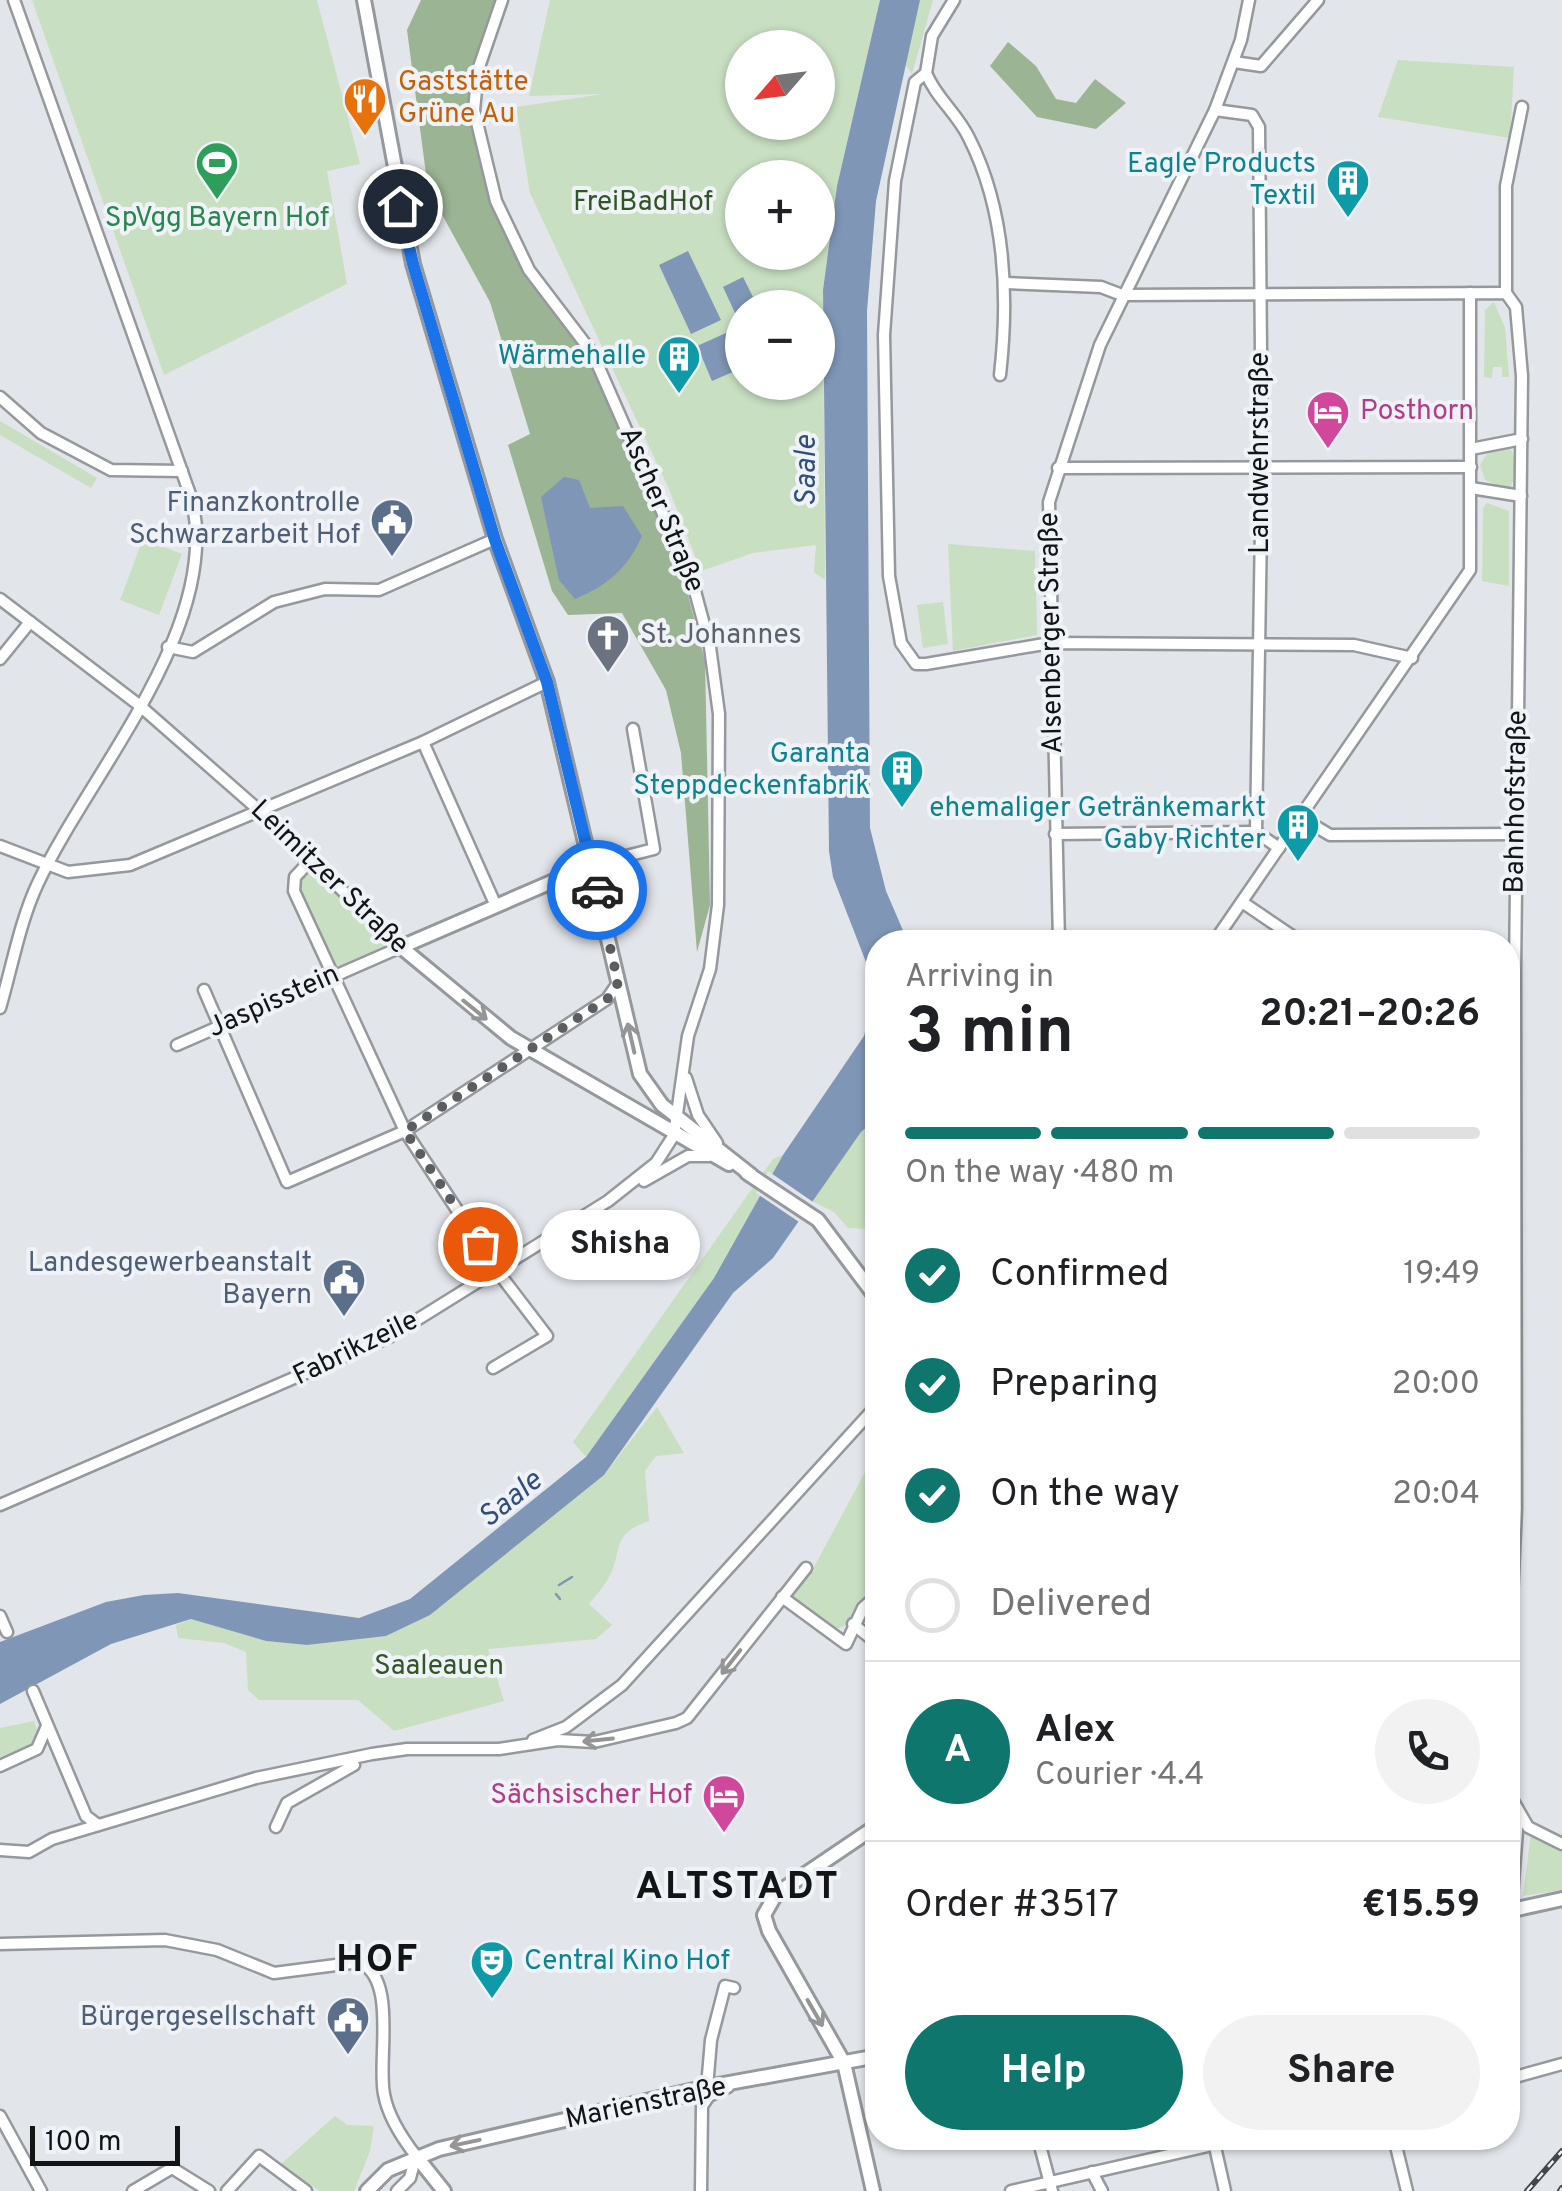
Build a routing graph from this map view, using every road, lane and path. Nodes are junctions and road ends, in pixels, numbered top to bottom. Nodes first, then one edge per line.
1 (14, 0) edge
2 (364, 0) edge
3 (502, 0) edge
4 (954, 0) edge
5 (1249, 0) edge
6 (1318, 0) edge
7 (1234, 62) junction
8 (926, 73) junction
9 (1522, 107) dead end
10 (1215, 110) junction
11 (1005, 283) junction
12 (1470, 293) junction
13 (1506, 293) junction
14 (1122, 295) junction
15 (1261, 295) junction
16 (1000, 376) dead end
17 (0, 397) edge
18 (1522, 438) junction
19 (1471, 449) junction
20 (1262, 466) junction
21 (1470, 467) junction
22 (1058, 468) junction
23 (182, 471) junction
24 (1470, 488) junction
25 (1522, 496) junction
26 (495, 540) junction
27 (0, 599) edge
28 (30, 622) junction
29 (1050, 643) junction
30 (1260, 646) junction
31 (168, 647) junction
32 (1412, 658) junction
33 (0, 659) edge
34 (547, 682) junction
35 (138, 705) junction
36 (633, 729) dead end
37 (423, 742) junction
38 (261, 812) junction
39 (1300, 817) junction
40 (1256, 832) junction
41 (1055, 834) junction
42 (1517, 834) junction
43 (0, 846) edge
44 (1278, 848) junction
45 (311, 860) junction
46 (591, 865) junction
47 (46, 866) junction
48 (1242, 902) junction
49 (496, 906) junction
50 (1058, 930) edge
51 (1222, 930) edge
52 (1284, 930) edge
53 (1515, 930) edge
54 (401, 947) junction
55 (334, 975) junction
56 (618, 982) junction
57 (204, 990) dead end
58 (0, 1008) edge
59 (220, 1026) junction
60 (177, 1045) dead end
61 (528, 1048) junction
62 (684, 1057) junction
63 (679, 1118) junction
64 (405, 1131) junction
65 (674, 1135) junction
66 (712, 1156) junction
67 (728, 1156) junction
68 (755, 1178) junction
69 (608, 1201) junction
70 (498, 1272) junction
71 (865, 1282) edge
72 (493, 1368) dead end
73 (865, 1416) edge
74 (0, 1505) edge
75 (806, 1568) dead end
76 (782, 1598) junction
77 (865, 1610) edge
78 (0, 1616) edge
79 (854, 1624) junction
80 (8, 1632) dead end
81 (865, 1633) edge
82 (33, 1691) dead end
83 (48, 1724) junction
84 (518, 1746) junction
85 (392, 1751) junction
86 (0, 1766) edge
87 (1520, 1819) edge
88 (98, 1825) junction
89 (276, 1827) dead end
90 (865, 1834) edge
91 (1562, 1844) edge
92 (0, 1850) edge
93 (1562, 1899) edge
94 (1520, 1909) edge
95 (0, 1944) edge
96 (734, 1988) dead end
97 (865, 2058) edge
98 (844, 2062) junction
99 (1562, 2064) edge
100 (1520, 2076) edge
101 (708, 2092) junction
102 (666, 2098) junction
103 (684, 2100) junction
104 (0, 2116) edge
105 (699, 2132) junction
106 (13, 2142) junction
107 (1041, 2150) edge
108 (1179, 2150) edge
109 (1216, 2150) edge
110 (1397, 2150) edge
111 (0, 2151) edge
112 (416, 2156) junction
113 (1092, 2172) junction
114 (1051, 2186) edge
115 (41, 2191) edge
116 (133, 2191) edge
117 (209, 2191) edge
118 (227, 2191) edge
119 (306, 2191) edge
120 (367, 2191) edge
121 (397, 2191) edge
122 (444, 2191) edge
123 (702, 2191) edge
124 (873, 2191) edge
125 (1011, 2191) edge
126 (1102, 2191) edge
127 (1225, 2191) edge
128 (1407, 2191) edge

1 - 23 street
2 - 26 main road
3 - 62 street, Ascher Straße
4 - 8 street
5 - 7 street, Alsenberger Straße
6 - 7 street
7 - 10 street, Alsenberger Straße
8 - 11 street
8 - 29 street
9 - 13 street, Bahnhofstraße
10 - 14 street, Alsenberger Straße
10 - 15 street, Landwehrstraße
11 - 14 street
11 - 16 street
12 - 13 street
12 - 15 street
12 - 19 street
13 - 18 street, Bahnhofstraße
14 - 15 street
14 - 22 street, Alsenberger Straße
15 - 20 street, Landwehrstraße
17 - 23 street
18 - 19 street
18 - 25 street, Bahnhofstraße
19 - 21 street
20 - 21 street
20 - 22 street
20 - 30 street, Landwehrstraße
21 - 24 street
22 - 29 street, Alsenberger Straße
23 - 31 street
24 - 25 street
24 - 32 street
25 - 42 street, Bahnhofstraße
26 - 31 street
26 - 34 main road
27 - 28 street, Leimitzer Straße
28 - 33 street
28 - 35 street, Leimitzer Straße
29 - 30 street
29 - 41 street, Alsenberger Straße
30 - 32 street
30 - 40 street, Landwehrstraße
31 - 35 street
32 - 39 street
34 - 37 street
34 - 46 main road
35 - 38 street, Leimitzer Straße
35 - 47 street
36 - 46 street
37 - 38 street
37 - 49 street
38 - 45 street, Leimitzer Straße
38 - 47 street
39 - 42 street
39 - 44 street
40 - 41 street
40 - 44 street
41 - 50 street, Alsenberger Straße
42 - 53 street, Bahnhofstraße
43 - 47 street
44 - 48 street
45 - 54 street, Leimitzer Straße
45 - 55 street
46 - 49 main road, Jaspisstein
46 - 56 main road
47 - 58 street
48 - 51 street
48 - 52 street
49 - 54 main road, Jaspisstein
54 - 55 street, Jaspisstein
54 -> 61 main road, Leimitzer Straße
55 - 59 street, Jaspisstein
55 - 64 street
56 - 61 street
63 -> 56 main road
57 - 59 street
59 - 60 street, Jaspisstein
59 - 64 street
61 - 64 street
61 - 65 main road, Leimitzer Straße
62 - 63 street, Ascher Straße
62 - 67 street, Ascher Straße
63 - 65 street, Ascher Straße
63 - 67 main road
64 - 70 street
65 - 66 main road, Leimitzer Straße
65 - 69 street, Fabrikzeile
66 - 68 main road, Leimitzer Straße
66 - 69 street
67 - 68 main road
68 - 71 main road
69 - 70 street, Fabrikzeile
70 - 72 street
70 - 74 street, Fabrikzeile
73 - 84 street
75 - 76 street
76 - 79 street
76 -> 84 street
77 - 79 street
78 - 80 street
79 - 81 street
82 - 83 street
83 - 86 street
83 - 88 street
84 - 85 street
85 - 88 street
85 - 89 street
87 - 91 street
88 - 92 street
90 -> 98 main road
93 - 94 main road
95 - 112 street
96 - 101 street
97 - 98 main road, Marienstraße
98 - 101 main road, Marienstraße
98 - 124 main road
99 - 100 street
101 - 102 main road, Marienstraße
101 - 103 street
101 - 105 street
102 - 103 street
102 -> 112 main road, Marienstraße
103 - 105 street
104 - 106 street
105 - 123 street
106 - 111 street
106 - 115 street
107 - 114 street
108 - 113 street
109 - 127 street
110 - 128 street
112 - 120 main road
112 - 121 street
112 - 122 main road
113 - 114 street
113 - 126 street
114 - 125 street
116 - 117 street
118 - 119 street

